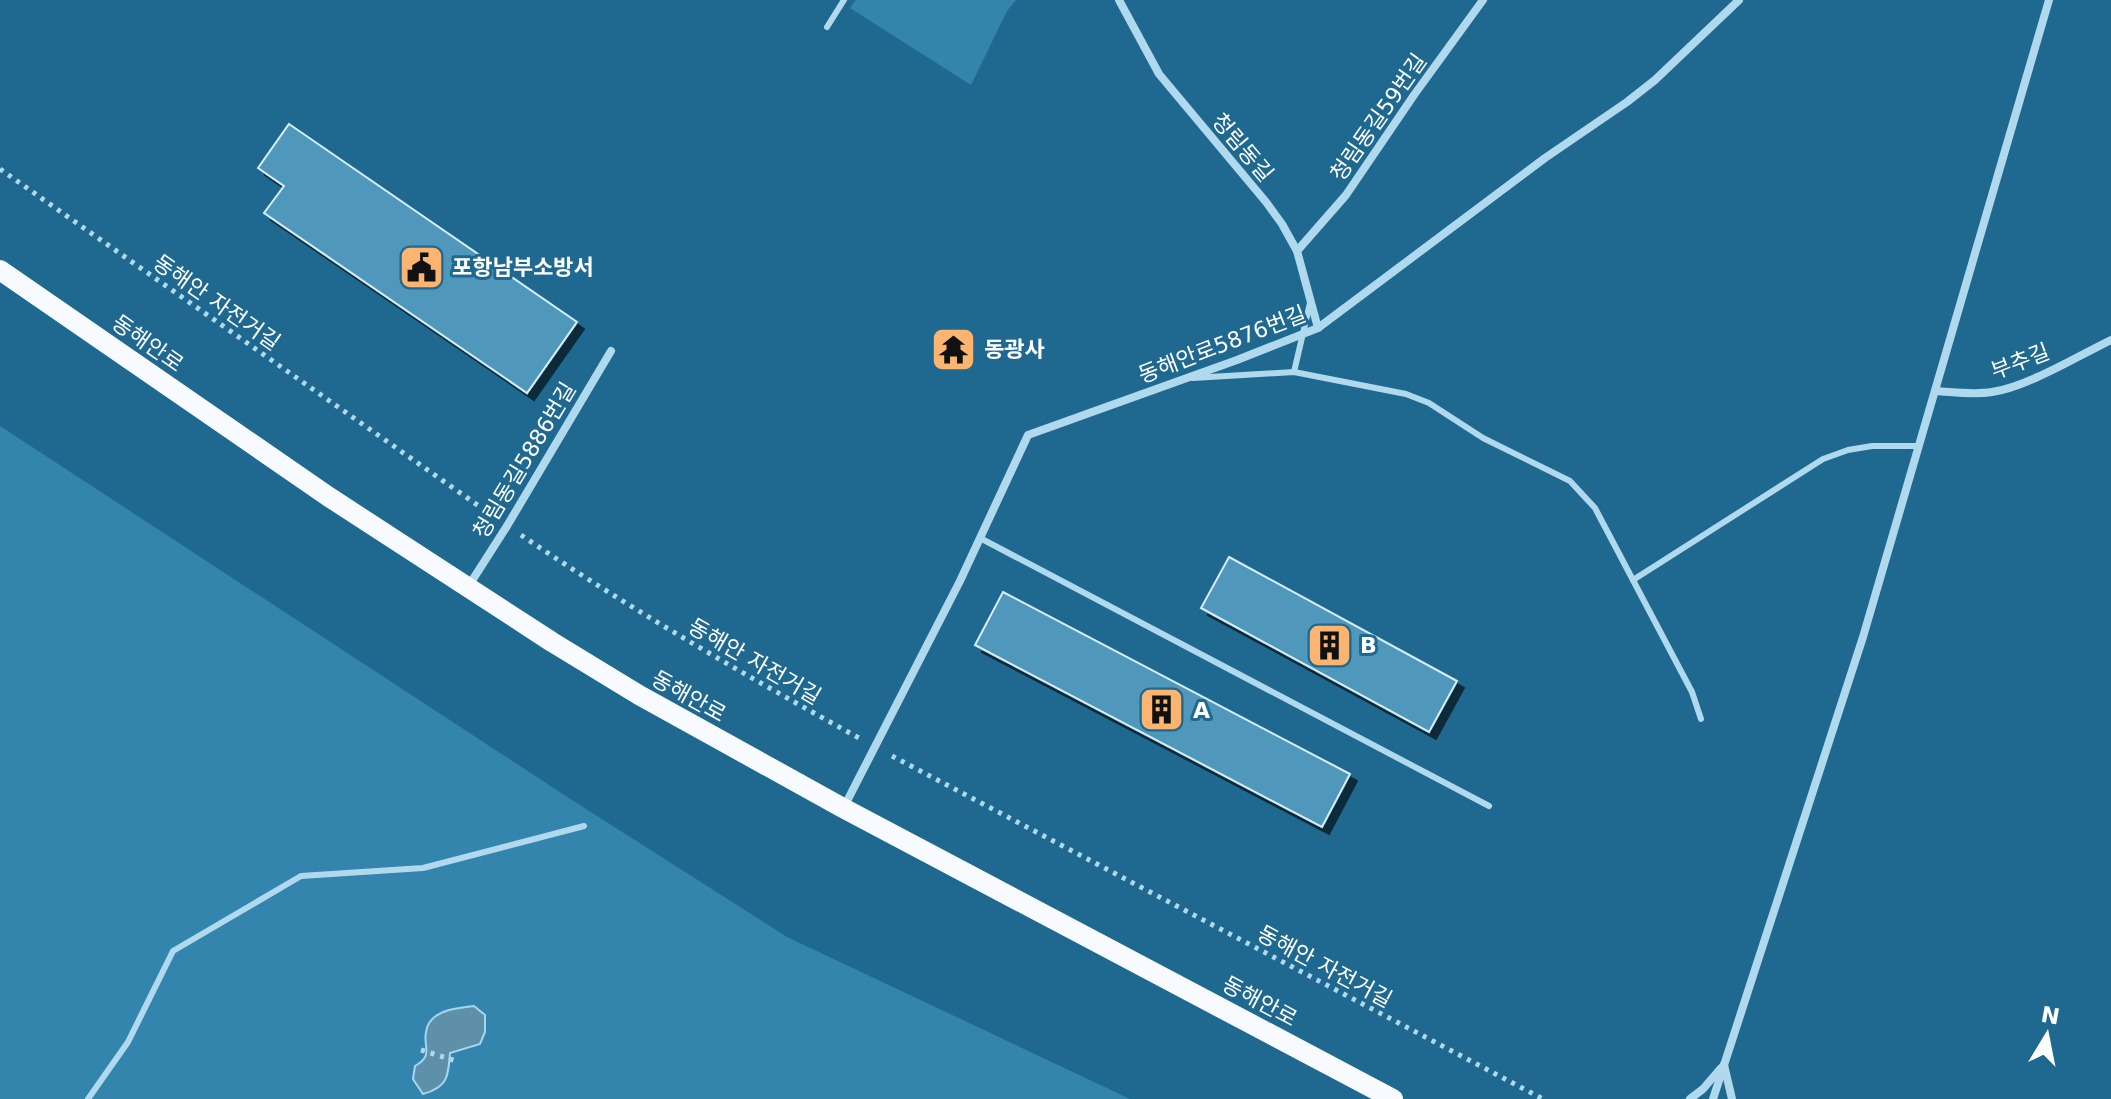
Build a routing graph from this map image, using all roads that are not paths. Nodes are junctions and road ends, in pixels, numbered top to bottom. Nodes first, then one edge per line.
1 (844, 0) edge
2 (1119, 0) edge
3 (1483, 0) edge
4 (1739, 0) edge
5 (2049, 0) edge
6 (827, 27) dead end
7 (1297, 251) junction
8 (0, 270) edge
9 (1311, 299) junction
10 (1318, 328) junction
11 (1302, 334) junction
12 (2111, 340) edge
13 (611, 351) dead end
14 (1294, 372) junction
15 (1186, 378) junction
16 (1936, 391) junction
17 (1919, 446) junction
18 (980, 538) junction
19 (1633, 580) junction
20 (467, 588) junction
21 (1701, 719) dead end
22 (1489, 806) dead end
23 (843, 808) junction
24 (584, 826) dead end
25 (1724, 1065) junction
26 (88, 1099) edge
27 (1393, 1099) edge
28 (1690, 1099) edge
29 (1713, 1099) edge
30 (1732, 1099) edge

1 - 6 lane
2 - 7 street, 청림동길
3 - 7 street, 청림동길59번길
4 - 10 street, 동해안로5876번길
5 - 16 street
7 - 9 street, 청림동길
8 - 20 main road, 동해안로
9 - 10 street, 청림동길
9 - 11 lane
10 - 11 street, 동해안로5876번길
11 - 14 lane
11 - 15 street, 동해안로5876번길
12 - 16 street, 부추길
13 - 20 street, 청림동길5886번길
14 - 15 lane
14 - 19 lane
15 - 18 street, 동해안로5876번길
16 - 17 street
17 - 19 lane
17 - 25 street
18 - 22 lane
18 - 23 street, 동해안로5876번길
19 - 21 lane
20 - 23 main road, 동해안로
23 - 27 main road, 동해안로
24 - 26 lane
25 - 28 street
25 - 29 street
25 - 30 street

